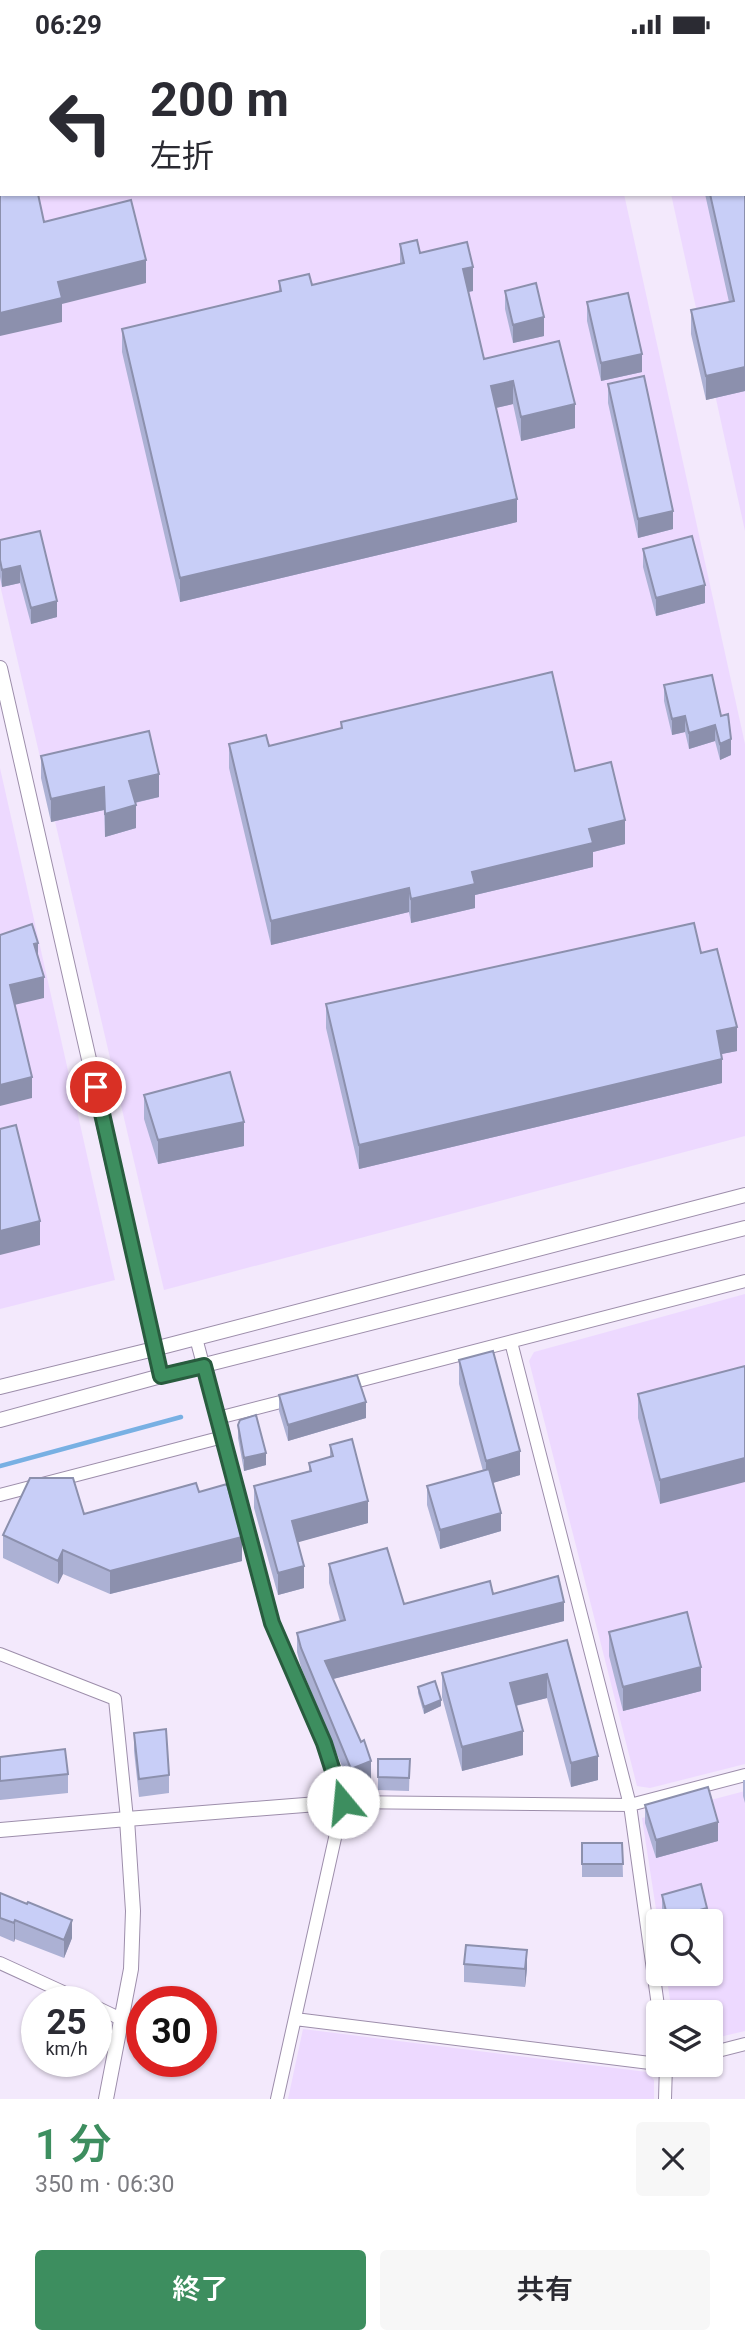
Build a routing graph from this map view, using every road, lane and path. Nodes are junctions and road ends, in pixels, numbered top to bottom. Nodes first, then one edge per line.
1 (0, 668) edge
2 (745, 1195) edge
3 (745, 1227) edge
4 (745, 1280) edge
5 (196, 1338) junction
6 (511, 1342) junction
7 (154, 1349) junction
8 (204, 1366) junction
9 (161, 1376) junction
10 (0, 1387) edge
11 (324, 1390) edge
12 (311, 1394) edge
13 (218, 1418) junction
14 (0, 1420) edge
15 (223, 1437) junction
16 (0, 1495) edge
17 (0, 1654) edge
18 (745, 1775) edge
19 (343, 1802) junction
20 (630, 1805) junction
21 (127, 1819) junction
22 (0, 1830) edge
23 (0, 1963) edge
24 (50, 1986) edge
25 (657, 2000) edge
26 (112, 2014) edge
27 (123, 2019) junction
28 (295, 2019) junction
29 (745, 2044) edge
30 (723, 2050) edge
31 (646, 2063) edge
32 (666, 2077) edge
33 (106, 2099) edge
34 (277, 2099) edge
35 (665, 2099) edge

1 - 7 street
2 - 5 street
3 - 8 street
4 - 6 street
5 - 7 street
5 - 8 street
6 - 11 street
6 - 20 street
7 - 9 street
7 - 10 street
8 - 9 street
8 - 13 street
9 - 14 street
12 - 13 street
13 - 15 street
15 - 16 street
15 - 19 street
17 - 21 street
18 - 20 street
19 - 20 street
19 - 21 street
19 - 28 street
20 - 25 street
21 - 22 street
21 - 27 street
23 - 24 street
26 - 27 street
27 - 33 street
28 - 31 street
28 - 34 street
29 - 30 street
32 - 35 street

